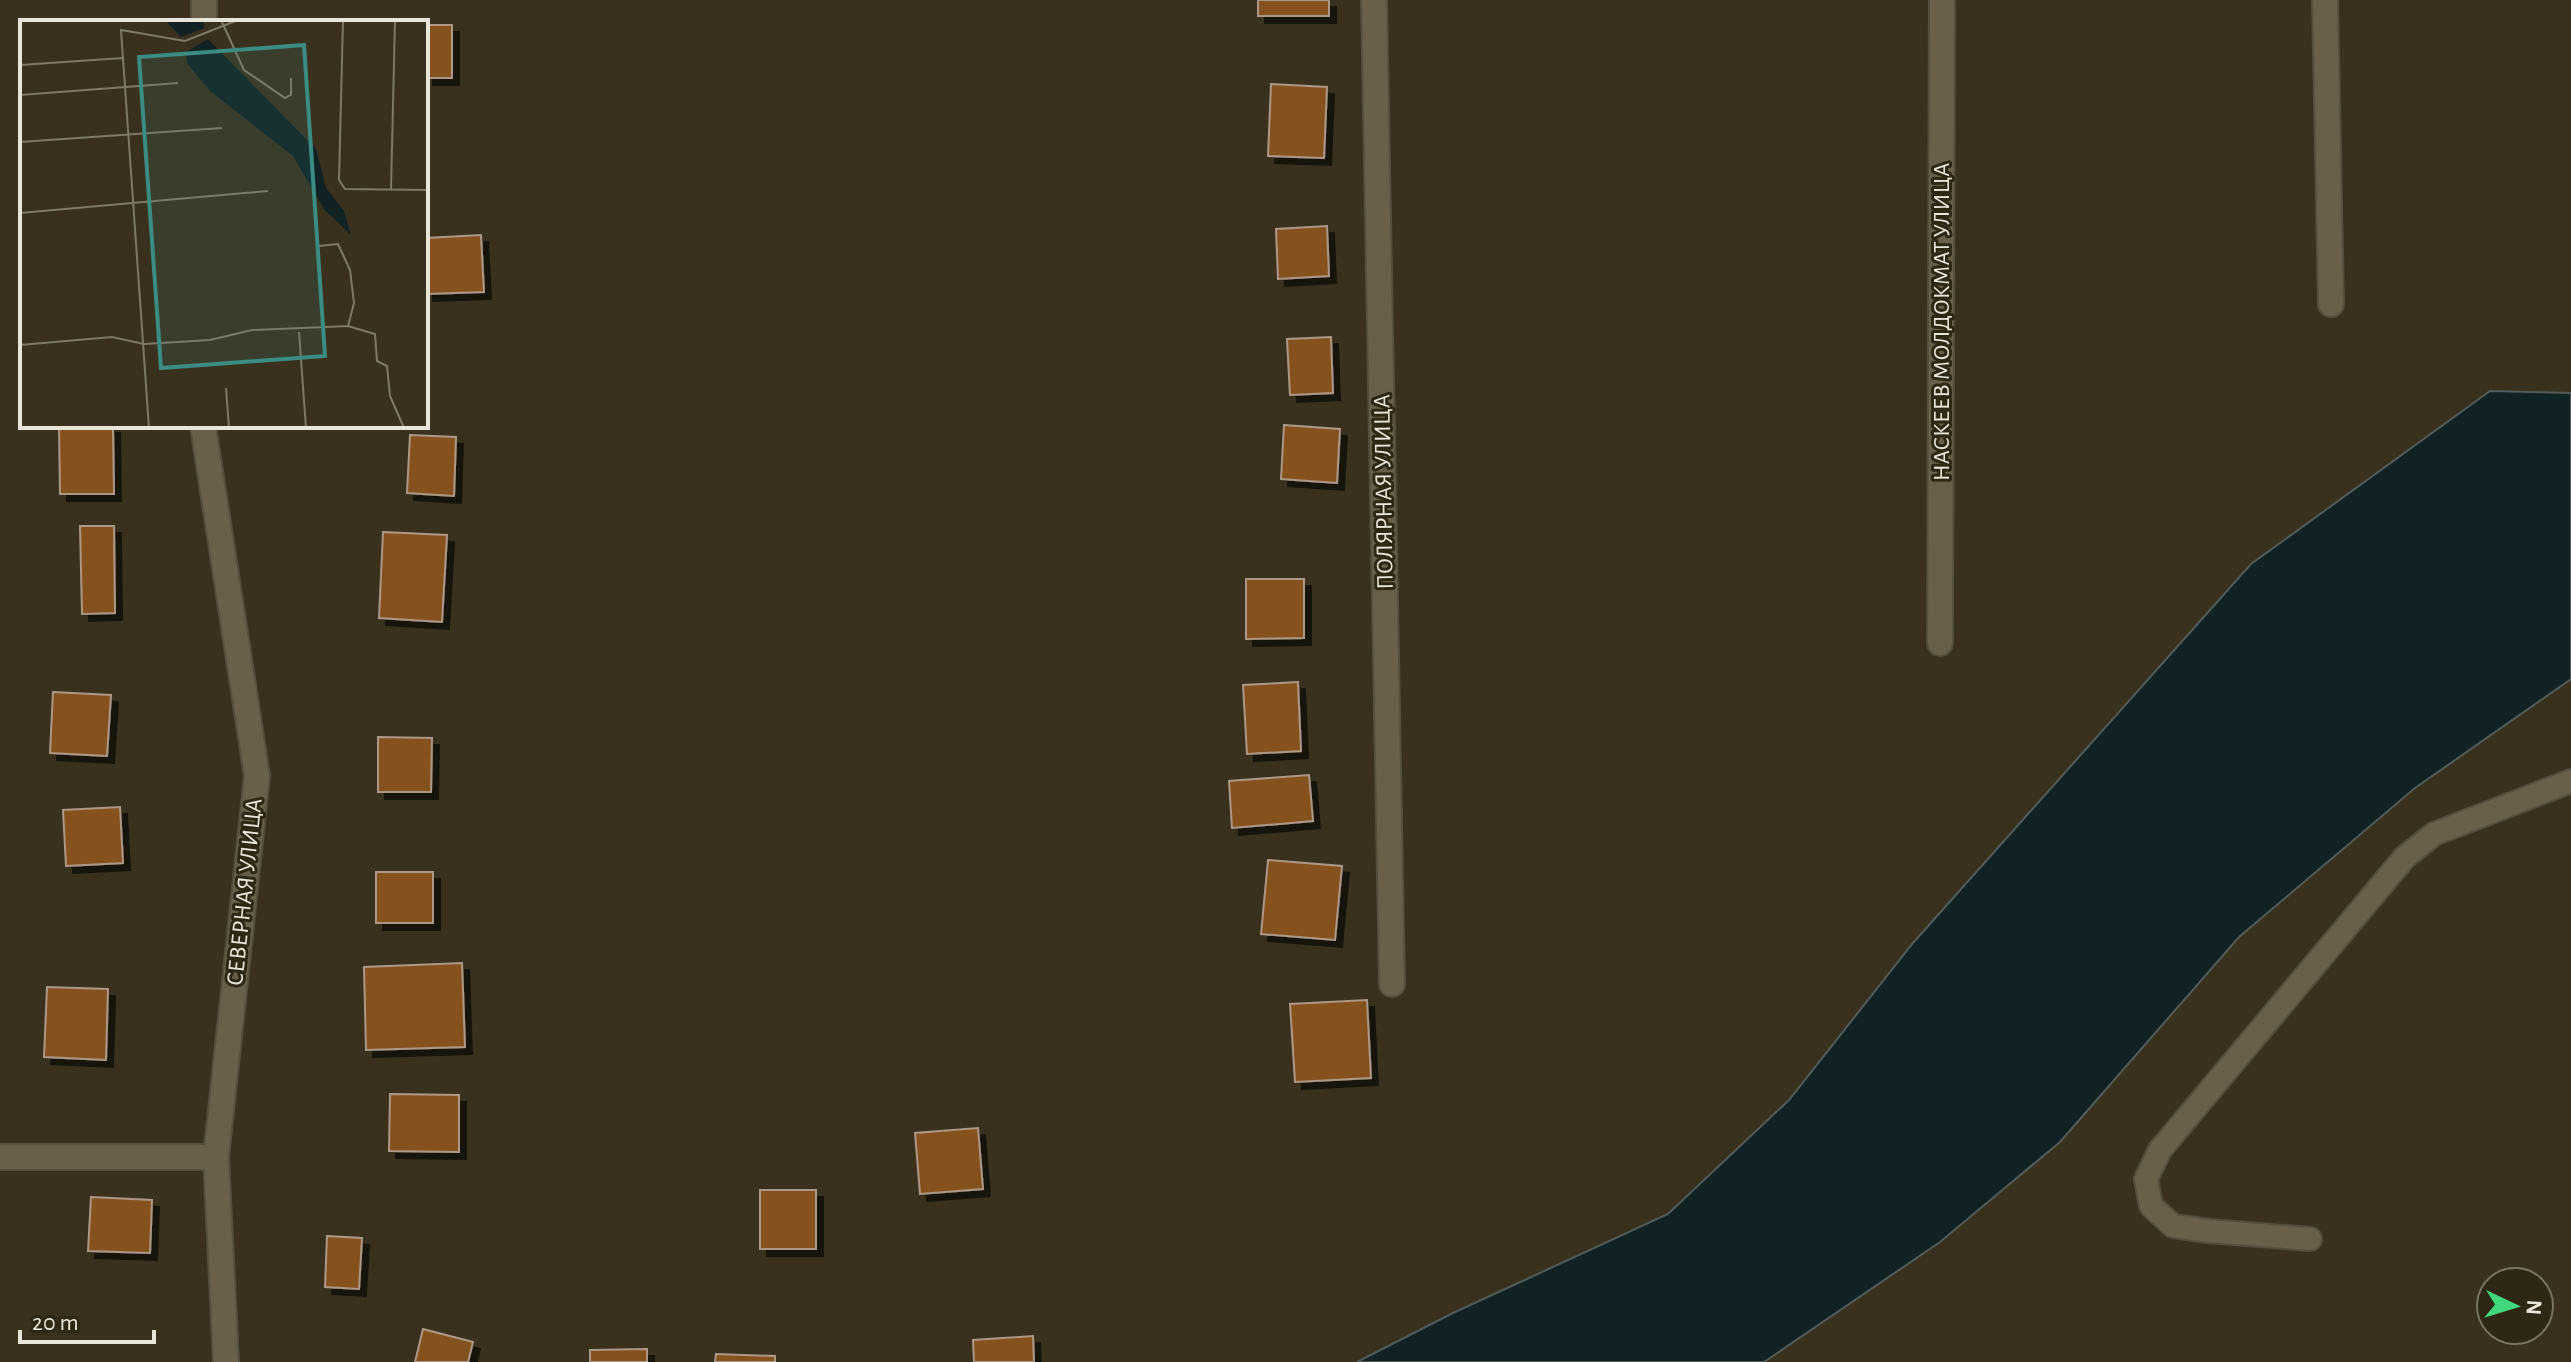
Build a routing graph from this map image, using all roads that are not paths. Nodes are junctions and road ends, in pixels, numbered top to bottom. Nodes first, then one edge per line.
1 (1374, 0) edge
2 (1942, 0) edge
3 (2325, 0) edge
4 (2331, 304) dead end
5 (203, 428) edge
6 (1940, 643) dead end
7 (2571, 781) edge
8 (1392, 984) dead end
9 (0, 1157) edge
10 (216, 1157) junction
11 (2310, 1239) dead end
12 (226, 1362) edge

1 - 8 street, ПОЛЯРНАЯ УЛИЦА
2 - 6 street, НАСКЕЕВ МОЛДОКМАТ УЛИЦА
3 - 4 street
5 - 10 street, СЕВЕРНАЯ УЛИЦА
7 - 11 lane
9 - 10 street
10 - 12 street, СЕВЕРНАЯ УЛИЦА

